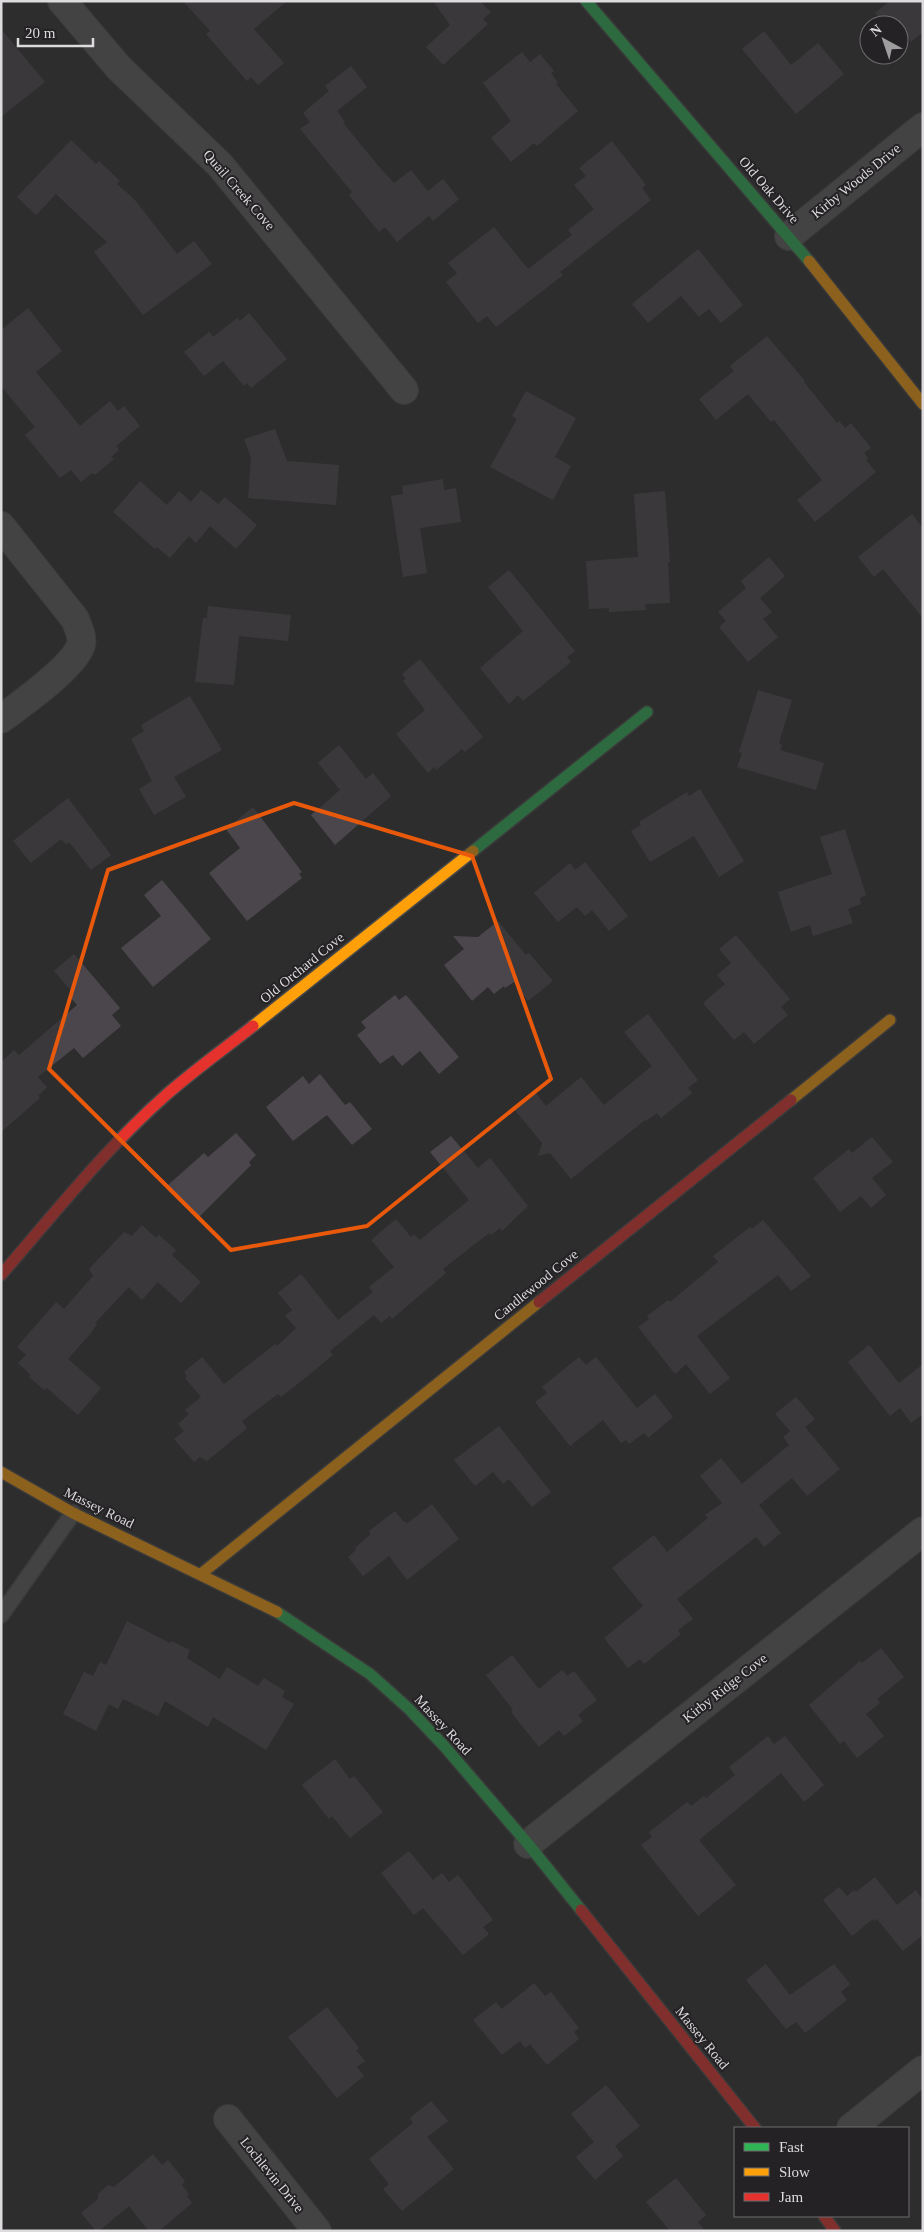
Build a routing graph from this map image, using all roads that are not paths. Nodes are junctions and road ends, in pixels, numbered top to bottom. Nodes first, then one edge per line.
1 (62, 1) edge
2 (586, 1) edge
3 (923, 127) edge
4 (788, 236) junction
5 (404, 390) dead end
6 (923, 404) edge
7 (1, 526) edge
8 (647, 712) dead end
9 (1, 719) edge
10 (890, 1020) dead end
11 (1, 1275) edge
12 (1, 1472) edge
13 (73, 1513) junction
14 (923, 1531) edge
15 (200, 1574) junction
16 (1, 1615) edge
17 (528, 1844) junction
18 (923, 2070) edge
19 (228, 2119) dead end
20 (754, 2127) edge
21 (852, 2127) edge
22 (825, 2217) edge
23 (317, 2231) edge
24 (835, 2231) edge

1 - 5 street, Quail Creek Cove
2 - 4 street, Old Oak Drive
3 - 4 street, Kirby Woods Drive
4 - 6 street, Old Oak Drive
7 - 9 street
8 - 11 street, Old Orchard Cove
10 - 15 street, Candlewood Cove
12 - 13 street, Massey Road
13 - 15 street, Massey Road
13 - 16 lane
14 - 17 street, Kirby Ridge Cove
15 - 17 street, Massey Road
17 - 20 street, Massey Road
18 - 21 street
19 - 23 street, Lochlevin Drive
22 - 24 street

